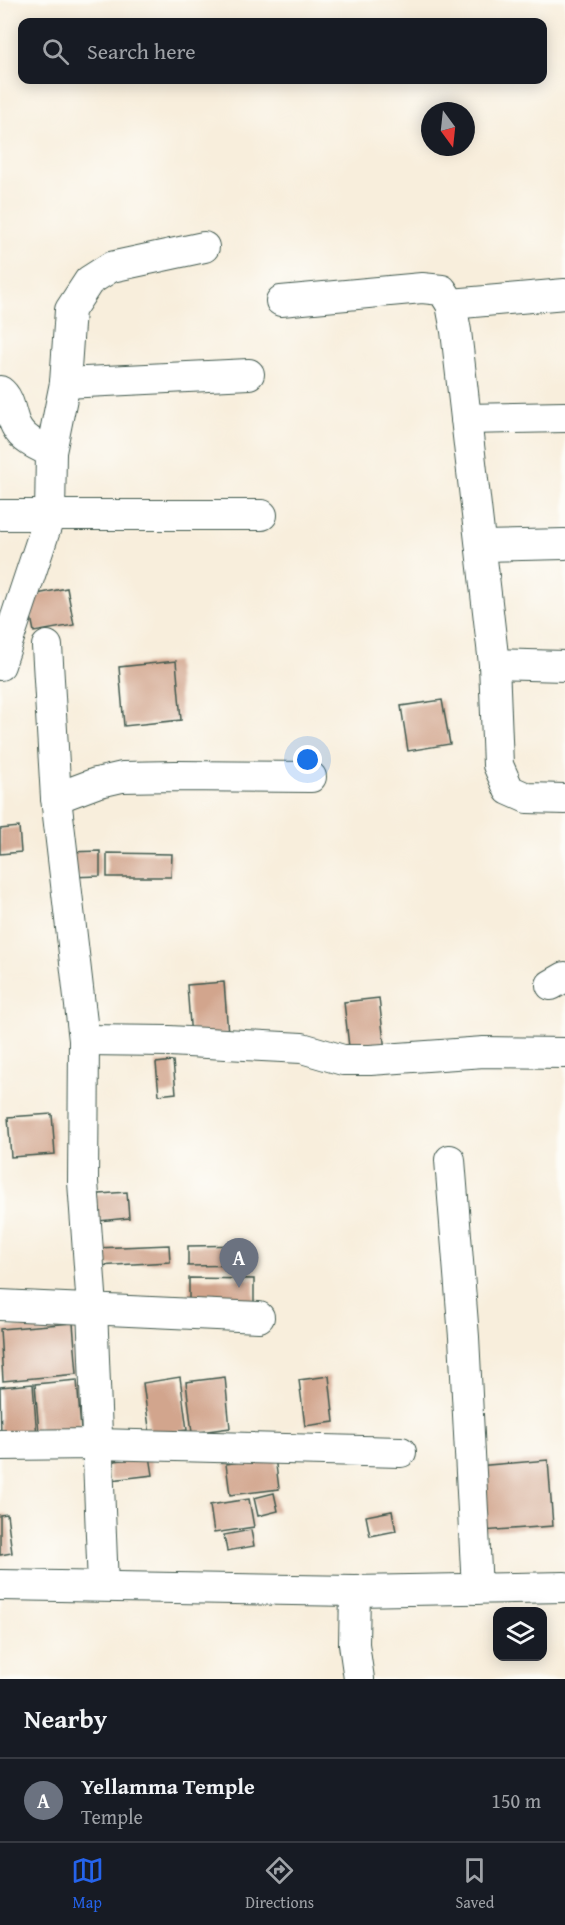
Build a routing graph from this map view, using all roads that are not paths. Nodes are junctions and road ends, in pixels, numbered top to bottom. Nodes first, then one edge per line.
1 (204, 247) dead end
2 (565, 294) edge
3 (281, 301) dead end
4 (451, 304) junction
5 (249, 374) dead end
6 (65, 383) junction
7 (0, 391) edge
8 (565, 417) edge
9 (466, 419) junction
10 (51, 452) junction
11 (0, 515) edge
12 (50, 515) junction
13 (262, 515) dead end
14 (565, 544) edge
15 (481, 546) junction
16 (47, 646) dead end
17 (494, 664) junction
18 (0, 665) edge
19 (565, 666) edge
20 (311, 777) dead end
21 (56, 798) junction
22 (565, 799) edge
23 (84, 1040) junction
24 (565, 1053) edge
25 (450, 1160) dead end
26 (0, 1305) edge
27 (92, 1308) junction
28 (259, 1317) dead end
29 (97, 1444) junction
30 (0, 1446) edge
31 (400, 1452) dead end
32 (0, 1585) edge
33 (103, 1586) junction
34 (565, 1587) edge
35 (477, 1589) junction
36 (355, 1591) junction
37 (359, 1679) edge

1 - 6 street
2 - 4 street
3 - 4 street
4 - 9 street
5 - 6 street
6 - 10 street
7 - 10 street
8 - 9 street
9 - 15 street
10 - 12 street
11 - 12 street
12 - 13 street
12 - 18 street
14 - 15 street
15 - 17 street
16 - 21 street
17 - 19 street
17 - 22 street
20 - 21 street
21 - 23 street
23 - 24 street
23 - 27 street
25 - 35 street
26 - 27 street
27 - 28 street
27 - 29 street
29 - 30 street
29 - 31 street
29 - 33 street
32 - 33 street
33 - 36 street
34 - 35 street
35 - 36 street
36 - 37 street

